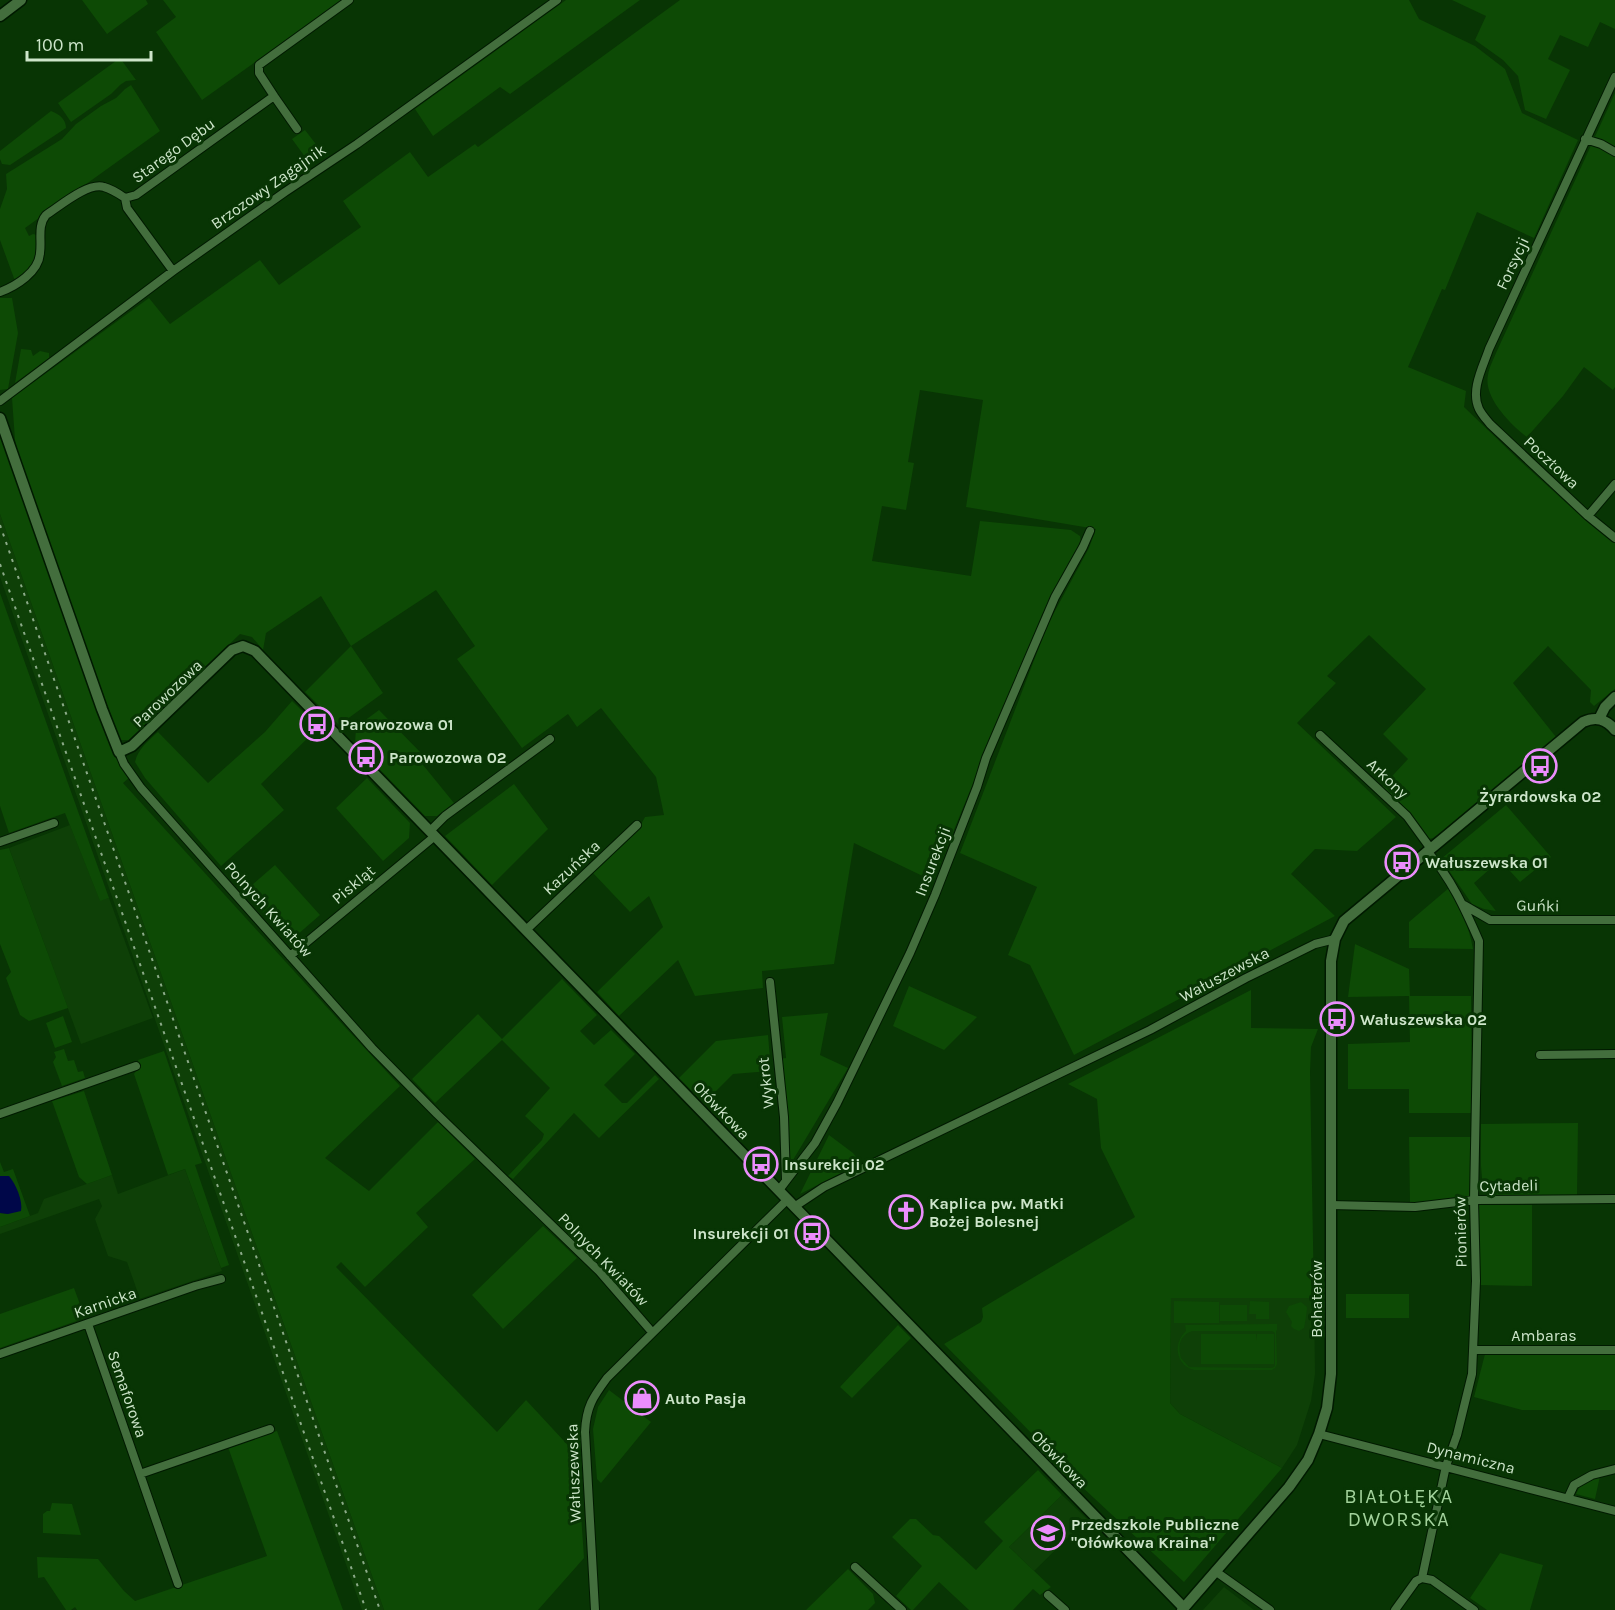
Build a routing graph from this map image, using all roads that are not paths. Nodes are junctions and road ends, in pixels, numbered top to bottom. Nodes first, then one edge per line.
1 (21, 0) edge
2 (349, 0) edge
3 (557, 0) edge
4 (0, 16) edge
5 (1615, 77) edge
6 (274, 96) junction
7 (297, 129) dead end
8 (1585, 139) junction
9 (1615, 152) edge
10 (125, 198) junction
11 (173, 270) junction
12 (0, 292) edge
13 (0, 401) edge
14 (1477, 402) joint
15 (0, 418) edge
16 (1615, 484) edge
17 (1588, 516) junction
18 (1090, 531) dead end
19 (1615, 538) edge
20 (232, 650) joint
21 (1615, 697) edge
22 (1599, 719) junction
23 (1615, 729) edge
24 (1320, 735) dead end
25 (550, 740) dead end
26 (119, 752) junction
27 (54, 823) dead end
28 (637, 825) dead end
29 (432, 833) junction
30 (0, 842) edge
31 (1429, 850) junction
32 (1464, 905) junction
33 (1615, 920) edge
34 (526, 930) junction
35 (1335, 939) junction
36 (290, 956) junction
37 (770, 982) dead end
38 (1615, 1054) edge
39 (1540, 1055) dead end
40 (136, 1066) dead end
41 (0, 1114) edge
42 (786, 1180) junction
43 (779, 1190) junction
44 (1615, 1199) edge
45 (1474, 1200) junction
46 (791, 1203) junction
47 (1331, 1205) junction
48 (221, 1279) dead end
49 (88, 1324) junction
50 (652, 1332) junction
51 (1474, 1350) junction
52 (1615, 1350) edge
53 (0, 1354) edge
54 (270, 1429) dead end
55 (1319, 1434) junction
56 (1446, 1466) junction
57 (1615, 1469) edge
58 (140, 1474) junction
59 (1568, 1498) junction
60 (1615, 1511) edge
61 (855, 1567) dead end
62 (1215, 1571) junction
63 (1422, 1578) junction
64 (178, 1584) dead end
65 (1048, 1595) dead end
66 (1183, 1609) edge
67 (595, 1610) edge
68 (902, 1610) edge
69 (1065, 1610) edge
70 (1270, 1610) edge
71 (1395, 1610) edge
72 (1474, 1610) edge

1 - 4 street
2 - 6 street
3 - 11 street, Brzozowy Zagajnik
5 - 8 street, Forsycji
6 - 7 street
6 - 10 street, Starego Dębu
8 - 9 street
8 - 14 street, Forsycji
10 - 11 street
10 - 12 street, Starego Dębu
11 - 13 street, Brzozowy Zagajnik
14 - 17 street, Pocztowa
15 - 26 street, Polnych Kwiatów
16 - 17 street
17 - 19 street, Pocztowa
18 - 42 street, Insurekcji
20 - 26 street, Parowozowa
20 - 29 street, Ołówkowa
21 - 22 street
22 - 23 street
22 - 31 street
24 - 31 street, Arkony
25 - 29 street, Piskląt
26 - 36 street, Polnych Kwiatów
27 - 30 street
28 - 34 street, Kazuńska
29 - 34 street, Ołówkowa
29 - 36 street, Piskląt
31 - 32 street, Pionierów
31 - 35 street
32 - 33 street, Guńki
32 - 45 street, Pionierów
34 - 43 street, Ołówkowa
35 - 46 street, Wałuszewska
35 - 47 street, Bohaterów
36 - 50 street, Polnych Kwiatów
37 - 42 street, Wykrot
38 - 39 street
40 - 41 street
42 - 43 street, Insurekcji
43 - 46 street, Ołówkowa
44 - 45 street, Cytadeli
45 - 47 street, Cytadeli
45 - 51 street, Pionierów
46 - 50 street, Wałuszewska
46 - 66 street, Ołówkowa
47 - 55 street, Bohaterów
48 - 49 street, Karnicka
49 - 53 street, Karnicka
49 - 58 street, Semaforowa
50 - 67 street, Wałuszewska
51 - 52 street, Ambaras
51 - 56 street, Pionierów
54 - 58 street
55 - 56 street, Dynamiczna
55 - 62 street, Bohaterów
56 - 59 street, Dynamiczna
56 - 63 street, Pionierów
57 - 59 street
58 - 64 street, Semaforowa
59 - 60 street, Dynamiczna
61 - 68 street
62 - 66 street, Bohaterów
62 - 70 street
63 - 71 street, Pionierów
63 - 72 street
65 - 69 street

